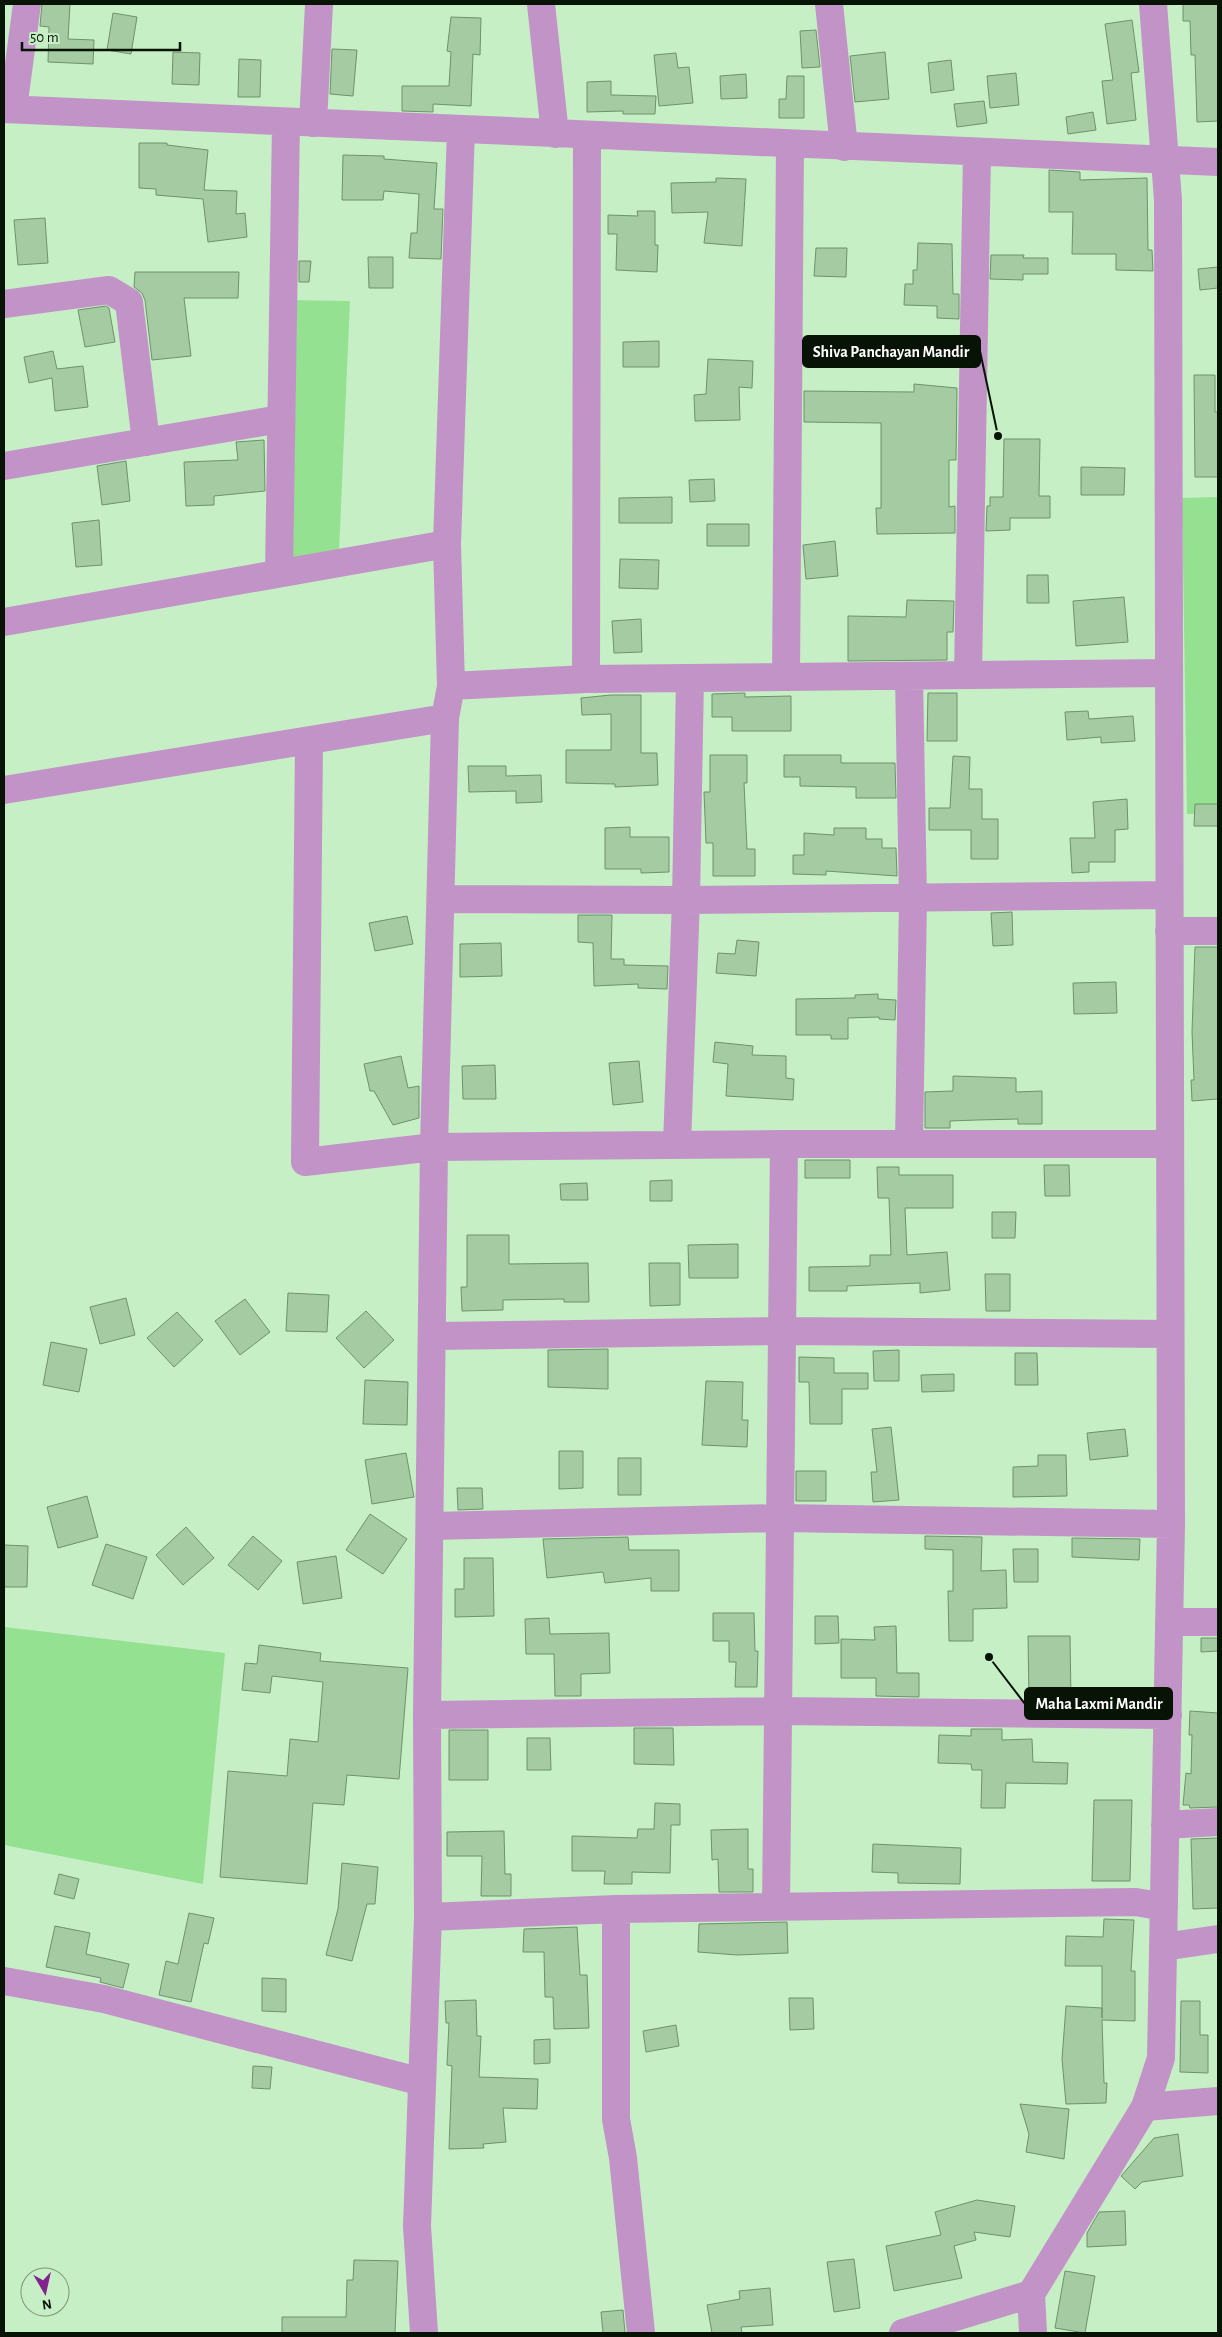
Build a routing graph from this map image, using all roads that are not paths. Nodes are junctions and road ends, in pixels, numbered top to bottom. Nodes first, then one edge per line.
1 (27, 4) edge
2 (319, 4) edge
3 (540, 4) edge
4 (829, 4) edge
5 (1152, 4) edge
6 (8, 109) edge
7 (286, 122) junction
8 (313, 123) junction
9 (461, 129) junction
10 (555, 134) junction
11 (587, 135) junction
12 (790, 144) junction
13 (844, 146) junction
14 (977, 153) junction
15 (1166, 160) junction
16 (1218, 162) edge
17 (4, 304) edge
18 (280, 419) junction
19 (146, 442) junction
20 (4, 466) edge
21 (447, 544) junction
22 (280, 573) junction
23 (4, 622) edge
24 (1168, 673) junction
25 (968, 675) junction
26 (909, 676) junction
27 (786, 677) junction
28 (586, 678) junction
29 (690, 678) junction
30 (450, 686) junction
31 (445, 718) junction
32 (309, 741) junction
33 (4, 790) edge
34 (1168, 895) junction
35 (442, 899) junction
36 (912, 899) junction
37 (686, 900) junction
38 (1169, 931) junction
39 (1218, 931) edge
40 (676, 1144) junction
41 (784, 1144) junction
42 (909, 1144) junction
43 (1170, 1144) junction
44 (434, 1146) junction
45 (782, 1331) junction
46 (1170, 1334) junction
47 (434, 1336) junction
48 (780, 1518) junction
49 (1171, 1524) junction
50 (430, 1526) junction
51 (1169, 1622) junction
52 (1218, 1622) edge
53 (778, 1711) junction
54 (427, 1715) junction
55 (1168, 1715) junction
56 (1218, 1822) edge
57 (1165, 1825) junction
58 (1164, 1907) junction
59 (776, 1908) junction
60 (616, 1909) junction
61 (428, 1917) junction
62 (1218, 1939) edge
63 (1163, 1947) junction
64 (4, 1981) edge
65 (422, 2082) junction
66 (1218, 2101) edge
67 (1145, 2107) junction
68 (1031, 2294) junction
69 (424, 2333) edge
70 (641, 2333) edge
71 (903, 2333) edge
72 (1033, 2333) edge

1 - 6 street
2 - 8 street
3 - 10 street
4 - 13 street
5 - 15 street
6 - 7 street
7 - 8 street
7 - 18 street
8 - 9 street
9 - 10 street
9 - 21 street
10 - 11 street
11 - 12 street
11 - 28 street
12 - 13 street
12 - 27 street
13 - 14 street
14 - 15 street
14 - 25 street
15 - 16 street
15 - 24 street
17 - 19 street
18 - 19 street
18 - 22 street
19 - 20 street
21 - 22 street
21 - 30 street
22 - 23 street
24 - 25 street
24 - 34 street
25 - 26 street
26 - 27 street
26 - 36 street
27 - 29 street
28 - 29 street
28 - 30 street
29 - 37 street
30 - 31 street
31 - 32 street
31 - 35 street
32 - 33 street
32 - 44 street
34 - 36 street
34 - 38 street
35 - 37 street
35 - 44 street
36 - 37 street
36 - 42 street
37 - 40 street
38 - 39 street
38 - 43 street
40 - 41 street
40 - 44 street
41 - 42 street
41 - 45 street
42 - 43 street
43 - 46 street
44 - 47 street
45 - 46 street
45 - 47 street
45 - 48 street
46 - 49 street
47 - 50 street
48 - 49 street
48 - 50 street
48 - 53 street
49 - 51 street
50 - 54 street
51 - 52 street
51 - 55 street
53 - 54 street
53 - 55 street
53 - 59 street
54 - 61 street
55 - 57 street
56 - 57 street
57 - 58 street
58 - 59 street
58 - 63 street
59 - 60 street
60 - 61 street
60 - 70 street
61 - 65 street
62 - 63 street
63 - 67 street
64 - 65 street
65 - 69 street
66 - 67 street
67 - 68 street
68 - 71 street
68 - 72 street

